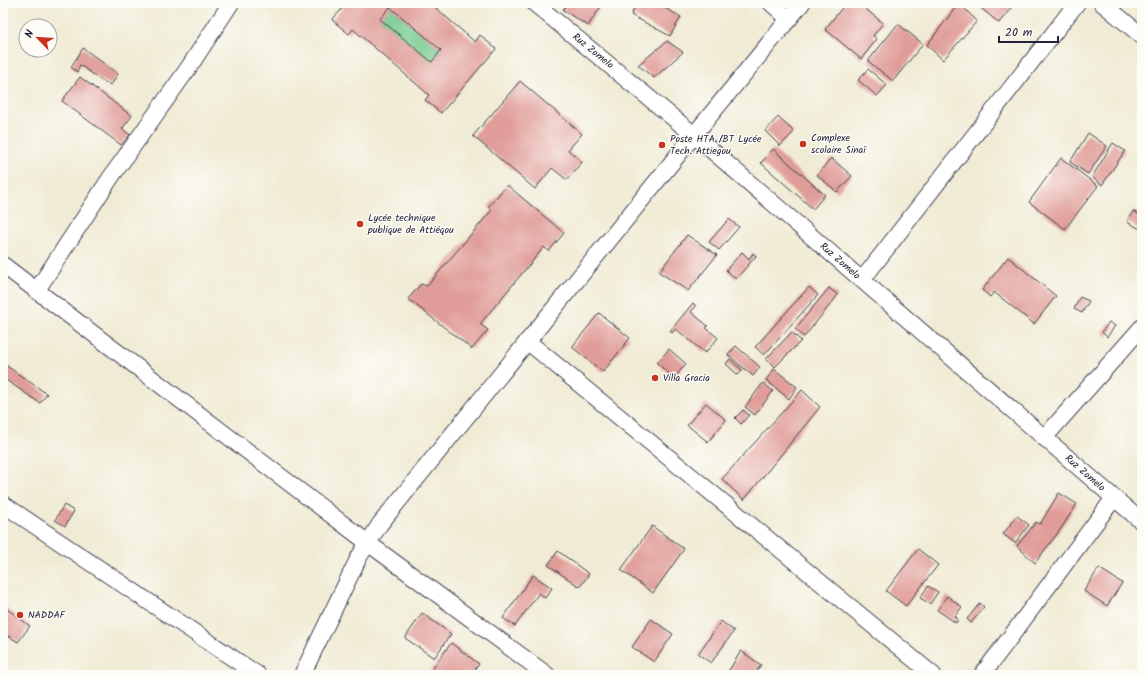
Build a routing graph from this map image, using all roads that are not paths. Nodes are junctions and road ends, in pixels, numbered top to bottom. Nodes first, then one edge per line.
1 (231, 3) edge
2 (534, 3) edge
3 (771, 3) edge
4 (802, 3) edge
5 (1077, 3) edge
6 (1102, 3) edge
7 (789, 19) junction
8 (1142, 36) edge
9 (694, 135) junction
10 (3, 265) edge
11 (862, 280) junction
12 (37, 290) junction
13 (1142, 327) edge
14 (527, 341) junction
15 (1044, 438) junction
16 (1114, 498) junction
17 (3, 504) edge
18 (1142, 522) edge
19 (368, 543) junction
20 (258, 675) edge
21 (302, 675) edge
22 (547, 675) edge
23 (933, 675) edge
24 (982, 675) edge

1 - 12 street
2 - 9 street, Ruz Zomelo
3 - 7 street
4 - 7 street
5 - 11 street
6 - 8 street
7 - 9 street
9 - 11 street, Ruz Zomelo
9 - 14 street
10 - 12 street
11 - 15 street, Ruz Zomelo
12 - 19 street
13 - 15 street
14 - 19 street
14 - 23 street
15 - 16 street, Ruz Zomelo
16 - 18 street, Ruz Zomelo
16 - 24 street
17 - 20 street
19 - 21 street
19 - 22 street

